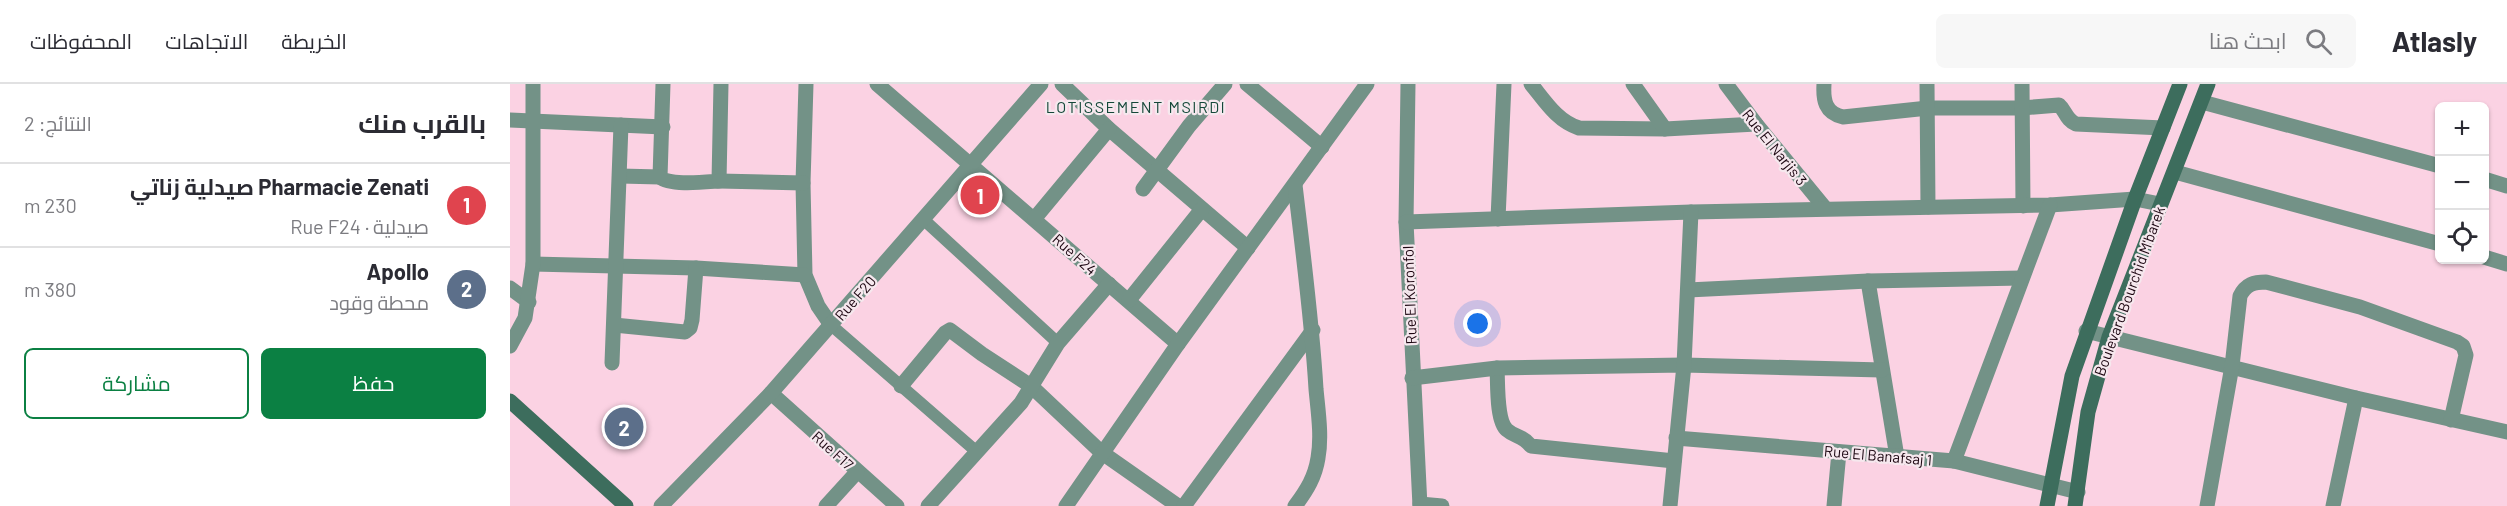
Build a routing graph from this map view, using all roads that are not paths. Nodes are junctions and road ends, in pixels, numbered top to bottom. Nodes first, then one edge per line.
1 (533, 84) edge
2 (663, 84) edge
3 (721, 84) edge
4 (806, 84) edge
5 (877, 84) edge
6 (1041, 84) edge
7 (1062, 84) edge
8 (1225, 84) edge
9 (1247, 84) edge
10 (1368, 84) edge
11 (1408, 84) edge
12 (1504, 84) edge
13 (1530, 84) edge
14 (1633, 84) edge
15 (1726, 84) edge
16 (1824, 84) edge
17 (1927, 84) edge
18 (2022, 84) edge
19 (2180, 84) edge
20 (2208, 84) edge
21 (2202, 102) junction
22 (1928, 108) junction
23 (2021, 108) junction
24 (510, 120) edge
25 (532, 121) junction
26 (1756, 124) junction
27 (621, 125) junction
28 (663, 127) junction
29 (2163, 128) junction
30 (1109, 129) junction
31 (1665, 129) junction
32 (1322, 147) junction
33 (971, 164) junction
34 (2435, 165) edge
35 (1156, 170) junction
36 (2175, 171) junction
37 (620, 176) junction
38 (660, 177) junction
39 (2489, 181) edge
40 (719, 182) junction
41 (803, 183) junction
42 (1295, 185) junction
43 (2507, 186) edge
44 (1143, 189) dead end
45 (2135, 199) junction
46 (2160, 204) junction
47 (2023, 206) junction
48 (2050, 206) junction
49 (1928, 207) junction
50 (1825, 208) junction
51 (1202, 209) junction
52 (1691, 212) junction
53 (1035, 218) junction
54 (923, 219) junction
55 (1498, 219) junction
56 (1406, 222) junction
57 (2435, 243) edge
58 (1248, 248) junction
59 (2489, 259) edge
60 (532, 264) junction
61 (2507, 264) edge
62 (617, 267) junction
63 (696, 267) junction
64 (805, 275) junction
65 (2022, 278) junction
66 (1868, 281) junction
67 (1109, 284) junction
68 (510, 288) edge
69 (1688, 290) junction
70 (1129, 300) junction
71 (529, 302) junction
72 (614, 325) junction
73 (831, 325) junction
74 (1313, 330) junction
75 (2086, 331) junction
76 (2109, 337) junction
77 (1058, 343) junction
78 (1178, 344) junction
79 (510, 346) edge
80 (612, 363) dead end
81 (1684, 365) junction
82 (2232, 366) junction
83 (1497, 368) junction
84 (1882, 370) junction
85 (1412, 378) junction
86 (902, 386) junction
87 (1031, 386) junction
88 (771, 393) junction
89 (2356, 398) junction
90 (510, 401) edge
91 (2451, 420) junction
92 (2507, 432) edge
93 (1676, 438) junction
94 (977, 452) junction
95 (1101, 452) junction
96 (1839, 452) junction
97 (1896, 457) junction
98 (1674, 461) junction
99 (1954, 461) junction
100 (856, 472) junction
101 (2050, 485) junction
102 (2076, 499) edge
103 (1420, 505) edge
104 (626, 506) edge
105 (661, 506) edge
106 (826, 506) edge
107 (897, 506) edge
108 (928, 506) edge
109 (1066, 506) edge
110 (1178, 506) edge
111 (1184, 506) edge
112 (1295, 506) edge
113 (1442, 506) edge
114 (1670, 506) edge
115 (1834, 506) edge
116 (2047, 506) edge
117 (2207, 506) edge
118 (2333, 506) edge

1 - 25 street
2 - 28 street
3 - 40 street
4 - 41 street
5 - 33 street, Rue F24
6 - 33 street, Rue F20
7 - 30 street
8 - 35 street
9 - 32 street
10 - 32 street
11 - 56 street, Rue El Koronfol
12 - 55 street
13 - 31 street
14 - 31 street
15 - 26 street, Rue El Narjis 3
16 - 22 street
17 - 22 street
18 - 23 street
19 - 29 main road, Boulevard Bourchid M'barek
20 - 21 main road, Boulevard Bourchid M'barek
21 - 34 street
21 - 36 main road, Boulevard Bourchid M'barek
22 - 23 street
22 - 49 street
23 - 29 street
23 - 47 street
24 - 25 street
25 - 27 street
25 - 60 street
26 - 31 street
26 - 50 street, Rue El Narjis 3
27 - 28 street
27 - 37 street
28 - 38 street
29 - 45 main road, Boulevard Bourchid M'barek
30 - 35 street
30 - 53 street
32 - 42 street
33 - 53 street, Rue F24
33 - 54 street, Rue F20
35 - 44 street
35 - 51 street
36 - 46 main road, Boulevard Bourchid M'barek
36 - 57 street
37 - 38 street
37 - 62 street
38 - 40 street
39 - 43 street
40 - 41 street
41 - 64 street
42 - 58 street
42 - 74 street
45 - 46 street
45 - 48 street
45 - 75 main road, Boulevard Bourchid M'barek
46 - 76 main road, Boulevard Bourchid M'barek
47 - 48 street
47 - 49 street
48 - 65 street
49 - 50 street
50 - 52 street
51 - 58 street
51 - 70 street
52 - 55 street
52 - 69 street
53 - 67 street, Rue F24
54 - 73 street, Rue F20
54 - 77 street
55 - 56 street
56 - 85 street, Rue El Koronfol
58 - 78 street
59 - 61 street
60 - 62 street
60 - 71 street
62 - 63 street
62 - 72 street
63 - 64 street
63 - 72 street
64 - 73 street
65 - 66 street
65 - 99 street
66 - 69 street
66 - 84 street
67 - 70 street, Rue F24
67 - 77 street
68 - 71 street
69 - 81 street
70 - 78 street, Rue F24
71 - 79 street
72 - 80 street
73 - 86 street
73 - 88 street, Rue F20
74 - 111 street
74 - 112 street
75 - 76 street
75 - 101 main road, Boulevard Bourchid M'barek
76 - 82 street
76 - 102 main road, Boulevard Bourchid M'barek
77 - 87 street
78 - 95 street
81 - 83 street
81 - 84 street
81 - 93 street
82 - 89 street
82 - 91 street
82 - 117 street
83 - 85 street
83 - 98 street
84 - 97 street
85 - 103 street, Rue El Koronfol
86 - 87 street
86 - 94 street
87 - 94 street
87 - 95 street
88 - 100 street, Rue F17
88 - 105 street, Rue F20
89 - 91 street
89 - 118 street
90 - 104 main road
91 - 92 street
93 - 96 street, Rue El Banafsaj 1
93 - 98 street
94 - 108 street
95 - 109 street
95 - 110 street
96 - 97 street, Rue El Banafsaj 1
96 - 115 street
97 - 99 street, Rue El Banafsaj 1
98 - 114 street
99 - 101 street, Rue El Banafsaj 1
100 - 106 street
100 - 107 street, Rue F17
101 - 102 street, Rue El Banafsaj 1
101 - 116 main road, Boulevard Bourchid M'barek
103 - 113 street

